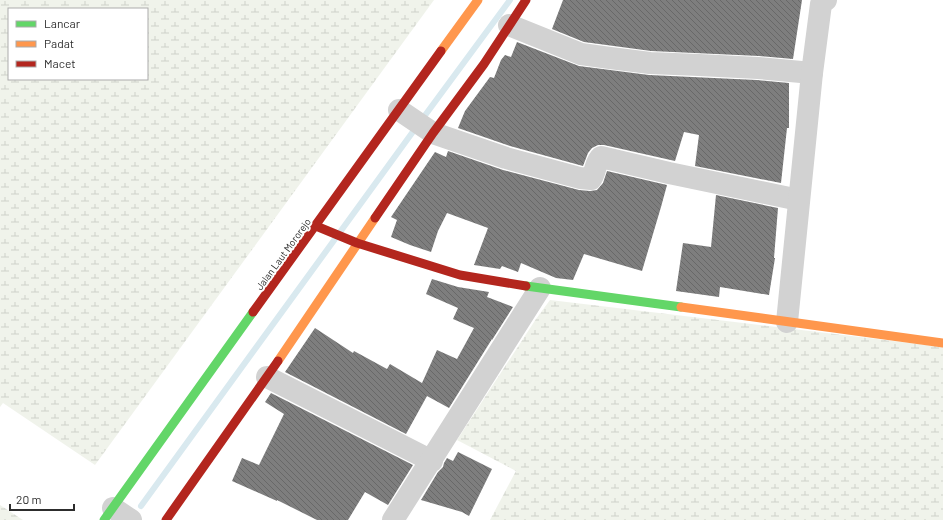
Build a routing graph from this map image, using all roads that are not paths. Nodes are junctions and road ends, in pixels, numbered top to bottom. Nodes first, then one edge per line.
1 (478, 0) edge
2 (526, 0) edge
3 (826, 0) edge
4 (509, 25) junction
5 (812, 73) junction
6 (402, 113) junction
7 (430, 131) junction
8 (799, 200) junction
9 (316, 226) junction
10 (355, 242) junction
11 (540, 288) junction
12 (787, 322) junction
13 (943, 343) edge
14 (267, 377) junction
15 (432, 461) junction
16 (109, 514) edge
17 (131, 520) edge
18 (166, 520) edge
19 (393, 520) edge

1 - 6 street, Jalan Laut Mororejo
2 - 4 street
3 - 5 street
4 - 5 street
4 - 7 street
5 - 8 street
6 - 7 street
6 - 9 street, Jalan Laut Mororejo
7 - 8 street
7 - 10 street
8 - 12 street
9 - 10 street
9 - 16 street, Jalan Laut Mororejo
10 - 11 street
10 - 14 street
11 - 12 street
11 - 15 street
12 - 13 street
14 - 15 street
14 - 18 street
15 - 19 street
16 - 17 street

